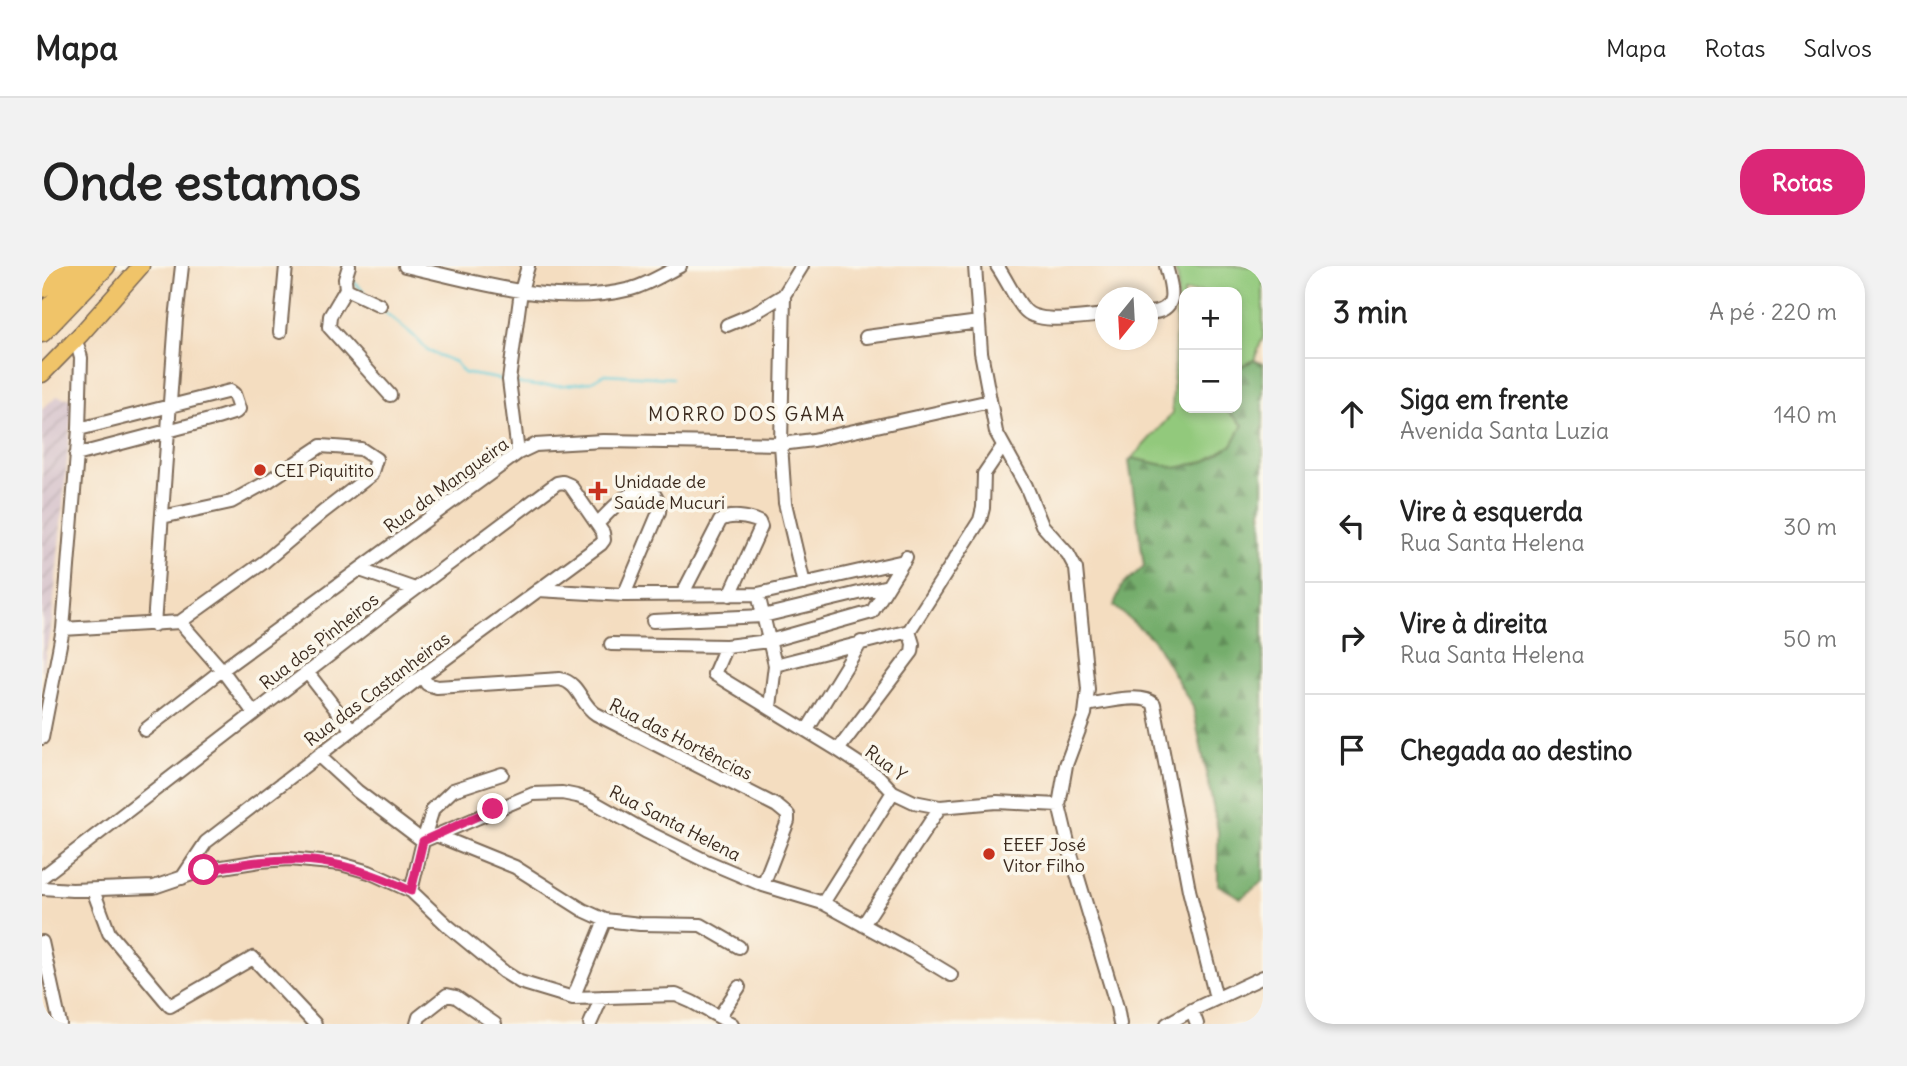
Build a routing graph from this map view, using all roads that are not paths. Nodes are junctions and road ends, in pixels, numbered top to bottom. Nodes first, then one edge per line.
1 (52, 266) edge
2 (72, 266) edge
3 (89, 266) edge
4 (106, 266) edge
5 (141, 266) edge
6 (182, 266) edge
7 (286, 266) edge
8 (349, 266) edge
9 (405, 266) edge
10 (528, 266) edge
11 (680, 266) edge
12 (802, 266) edge
13 (975, 266) edge
14 (998, 266) edge
15 (1166, 266) edge
16 (42, 276) edge
17 (42, 288) edge
18 (346, 289) junction
19 (521, 291) junction
20 (784, 295) junction
21 (380, 305) dead end
22 (1158, 311) edge
23 (42, 314) edge
24 (1095, 316) edge
25 (979, 322) junction
26 (727, 325) dead end
27 (280, 332) dead end
28 (42, 333) edge
29 (866, 337) dead end
30 (76, 340) junction
31 (42, 374) edge
32 (211, 394) junction
33 (390, 395) dead end
34 (990, 401) junction
35 (170, 406) junction
36 (217, 418) junction
37 (79, 429) junction
38 (168, 431) junction
39 (781, 444) junction
40 (1003, 446) junction
41 (518, 453) junction
42 (76, 456) junction
43 (162, 517) junction
44 (597, 524) junction
45 (604, 540) joint
46 (360, 570) junction
47 (804, 584) junction
48 (888, 586) junction
49 (415, 589) junction
50 (538, 590) junction
51 (758, 594) junction
52 (624, 595) junction
53 (682, 595) junction
54 (730, 595) junction
55 (764, 616) junction
56 (653, 621) dead end
57 (180, 622) junction
58 (154, 625) junction
59 (64, 629) junction
60 (909, 631) junction
61 (769, 641) junction
62 (861, 642) junction
63 (611, 644) dead end
64 (726, 646) junction
65 (775, 665) junction
66 (222, 670) junction
67 (307, 672) junction
68 (422, 676) junction
69 (1087, 705) junction
70 (770, 707) junction
71 (254, 713) junction
72 (145, 730) dead end
73 (352, 730) junction
74 (807, 730) junction
75 (42, 738) edge
76 (838, 750) junction
77 (318, 756) junction
78 (502, 774) dead end
79 (893, 792) junction
80 (1059, 806) junction
81 (940, 807) junction
82 (436, 835) junction
83 (423, 841) junction
84 (42, 877) edge
85 (181, 878) junction
86 (763, 885) junction
87 (42, 888) edge
88 (93, 890) junction
89 (411, 891) junction
90 (822, 903) junction
91 (605, 920) junction
92 (863, 925) junction
93 (42, 942) edge
94 (739, 947) dead end
95 (951, 975) dead end
96 (1263, 978) edge
97 (739, 987) dead end
98 (602, 997) junction
99 (573, 998) junction
100 (1216, 998) junction
101 (1192, 1010) junction
102 (719, 1017) junction
103 (60, 1024) edge
104 (315, 1024) edge
105 (417, 1024) edge
106 (495, 1024) edge
107 (590, 1024) edge
108 (732, 1024) edge
109 (1120, 1024) edge
110 (1167, 1024) edge
111 (1198, 1024) edge

1 - 16 main road
2 - 17 highway
3 - 23 highway
4 - 28 highway
5 - 30 main road
6 - 35 street
7 - 27 street
8 - 18 street
9 - 19 street
10 - 19 street
11 - 19 street
12 - 20 street
13 - 25 street
14 - 24 street
15 - 22 street
18 - 21 street
18 - 33 street
19 - 41 street
20 - 26 street
20 - 39 street
25 - 29 street
25 - 34 street
30 - 31 main road
30 - 37 street
32 - 35 street
32 - 36 street
32 - 36 street
34 - 39 street, Rua da Mangueira
34 - 40 street
35 - 37 street
35 - 38 street
36 - 38 street
37 - 42 street
38 - 42 street
38 - 43 street
39 - 41 street, Rua da Mangueira
39 - 47 street
40 - 60 street
40 - 69 street
41 - 46 street, Rua da Mangueira
42 - 59 street
43 - 57 street
43 - 58 street
44 - 45 street, Rua dos Pinheiros
44 - 49 street, Rua dos Pinheiros
44 - 52 street
45 - 50 street, Rua das Castanheiras
46 - 49 street
46 - 66 street, Rua da Mangueira
47 - 48 street
47 - 51 street
48 - 55 street
48 - 61 street
49 - 67 street, Rua dos Pinheiros
50 - 52 street
50 - 68 street, Rua das Castanheiras
51 - 54 street
51 - 55 street
52 - 53 street
53 - 54 street
53 - 54 street
55 - 56 street
55 - 61 street
57 - 58 street
57 - 66 street
58 - 59 street
59 - 75 street
60 - 62 street
60 - 76 street
61 - 64 street
61 - 65 street
62 - 65 street
62 - 74 street
63 - 64 street
64 - 70 street, Rua Y
65 - 70 street
66 - 71 street
66 - 72 street, Rua da Mangueira
67 - 71 street, Rua dos Pinheiros
67 - 73 street
68 - 73 street, Rua das Castanheiras
68 - 86 street, Rua das Hortências
69 - 80 street
69 - 100 street
70 - 74 street, Rua Y
71 - 84 street, Rua dos Pinheiros
73 - 77 street, Rua das Castanheiras
74 - 76 street, Rua Y
76 - 79 street, Rua Y
77 - 83 street
77 - 85 street, Rua das Castanheiras
78 - 83 street
79 - 81 street, Rua Y
79 - 90 street
80 - 81 street, Rua Y
80 - 109 street
81 - 92 street
82 - 83 street, Rua Santa Helena
82 - 86 street, Rua Santa Helena
82 - 91 street
83 - 89 street
85 - 88 street
85 - 89 street
86 - 90 street, Rua Santa Helena
87 - 88 street
88 - 104 street
89 - 99 street
90 - 92 street, Rua Santa Helena
91 - 94 street
91 - 99 street
92 - 95 street, Rua Santa Helena
93 - 103 street
96 - 100 street
97 - 102 street
98 - 99 street
98 - 102 street
98 - 107 street
100 - 101 street
101 - 110 street
101 - 111 street
102 - 108 street
105 - 106 street

